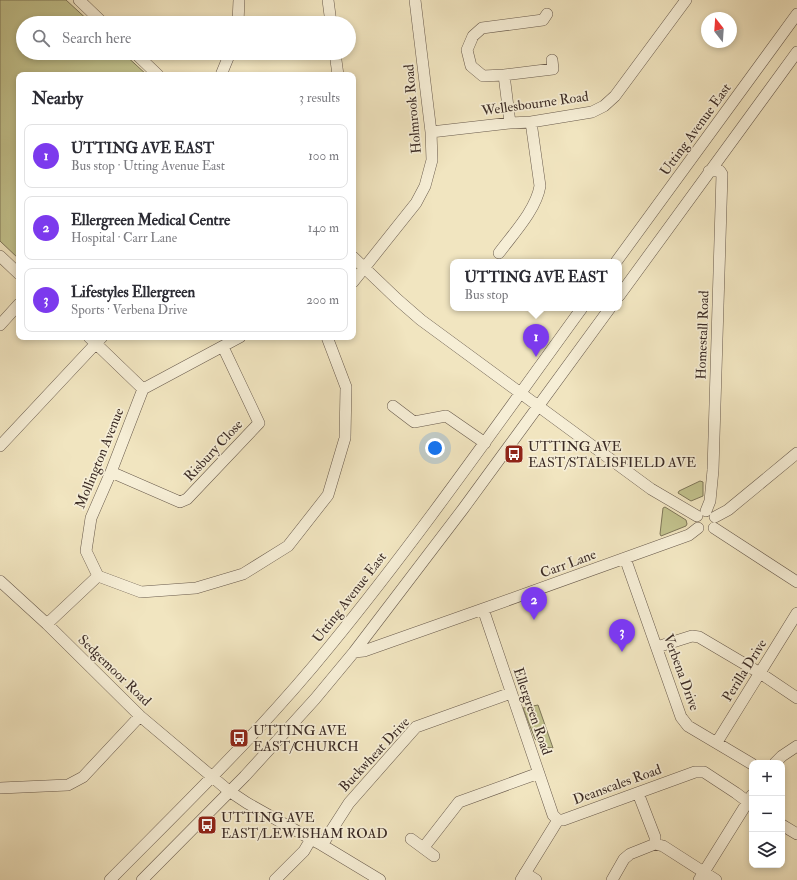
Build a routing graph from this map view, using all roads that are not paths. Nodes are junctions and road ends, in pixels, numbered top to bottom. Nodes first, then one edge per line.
1 (79, 0) edge
2 (239, 0) edge
3 (328, 0) edge
4 (415, 0) edge
5 (686, 0) edge
6 (548, 14) dead end
7 (797, 14) edge
8 (96, 16) edge
9 (238, 16) edge
10 (330, 16) edge
11 (797, 52) edge
12 (142, 60) edge
13 (227, 60) edge
14 (336, 60) edge
15 (552, 60) dead end
16 (155, 72) edge
17 (222, 72) edge
18 (338, 72) edge
19 (504, 75) junction
20 (531, 122) junction
21 (510, 123) junction
22 (431, 132) junction
23 (710, 172) junction
24 (499, 253) dead end
25 (0, 256) edge
26 (618, 259) edge
27 (356, 260) edge
28 (365, 267) junction
29 (16, 271) edge
30 (356, 278) edge
31 (622, 292) edge
32 (16, 307) edge
33 (580, 311) edge
34 (608, 311) edge
35 (0, 325) edge
36 (94, 340) edge
37 (96, 340) edge
38 (235, 340) edge
39 (328, 340) edge
40 (222, 347) junction
41 (143, 389) junction
42 (521, 392) junction
43 (393, 406) dead end
44 (538, 406) junction
45 (484, 443) junction
46 (0, 446) edge
47 (797, 452) edge
48 (111, 472) junction
49 (708, 518) junction
50 (698, 528) junction
51 (625, 558) junction
52 (98, 576) junction
53 (0, 581) edge
54 (797, 582) edge
55 (483, 610) junction
56 (797, 612) edge
57 (47, 624) junction
58 (657, 648) junction
59 (354, 652) junction
60 (760, 673) junction
61 (511, 693) junction
62 (797, 698) edge
63 (140, 716) junction
64 (717, 742) junction
65 (797, 746) edge
66 (778, 760) edge
67 (749, 762) edge
68 (539, 773) junction
69 (211, 777) junction
70 (0, 788) edge
71 (229, 791) junction
72 (638, 793) junction
73 (749, 800) edge
74 (749, 804) edge
75 (558, 820) junction
76 (785, 827) edge
77 (797, 834) edge
78 (311, 839) junction
79 (411, 839) dead end
80 (322, 844) junction
81 (655, 844) junction
82 (424, 847) junction
83 (434, 856) dead end
84 (702, 876) edge
85 (523, 877) edge
86 (110, 880) edge
87 (142, 880) edge
88 (275, 880) edge
89 (380, 880) edge
90 (536, 880) edge
91 (612, 880) edge
92 (716, 880) edge

1 - 8 street
2 - 9 street
3 - 10 street
4 - 22 street, Holmrook Road
5 - 20 street, Wellesbourne Road
6 - 19 street
7 - 26 street, Utting Avenue East
11 - 23 street
12 - 16 street
13 - 17 street
14 - 18 street
15 - 19 street
19 - 21 street
20 - 21 street, Wellesbourne Road
20 - 24 street
21 - 22 street, Wellesbourne Road
22 - 28 street, Holmrook Road
23 - 31 street
23 - 49 street, Homestall Road
25 - 29 street
27 - 28 street
28 - 30 street
28 - 42 street
32 - 35 street
33 - 42 street, Utting Avenue East
34 - 44 street
36 - 46 street
37 - 41 street
38 - 40 street
39 - 52 street
40 - 41 street
40 - 48 street, Risbury Close
41 - 48 street, Mollington Avenue
42 - 44 street
42 - 45 street, Utting Avenue East
43 - 45 street
44 - 49 street
44 - 59 street
45 - 69 street, Utting Avenue East
47 - 49 street
48 - 52 street, Mollington Avenue
49 - 50 street
49 - 50 street
49 - 54 street
50 - 51 street, Carr Lane
51 - 55 street, Carr Lane
51 - 58 street, Verbena Drive
52 - 57 street
53 - 57 street, Sedgemoor Road
55 - 59 street, Carr Lane
55 - 61 street, Ellergreen Road
56 - 60 street, Perilla Drive
57 - 63 street, Sedgemoor Road
58 - 60 street
58 - 64 street, Verbena Drive
59 - 71 street
60 - 62 street
60 - 64 street, Perilla Drive
61 - 68 street, Ellergreen Road
61 - 80 street, Buckwheat Drive
63 - 69 street, Sedgemoor Road
63 - 70 street
64 - 67 street, Verbena Drive
65 - 66 street
68 - 75 street, Ellergreen Road
68 - 82 street
69 - 71 street, Sedgemoor Road
69 - 86 street, Utting Avenue East
71 - 78 street, Sedgemoor Road
71 - 87 street
72 - 73 street, Deanscales Road
72 - 75 street, Deanscales Road
72 - 81 street
74 - 84 street
75 - 85 street
76 - 77 street
78 - 80 street, Sedgemoor Road
78 - 88 street
79 - 82 street
80 - 89 street, Sedgemoor Road
81 - 84 street
81 - 91 street
82 - 83 street
84 - 92 street
85 - 90 street

